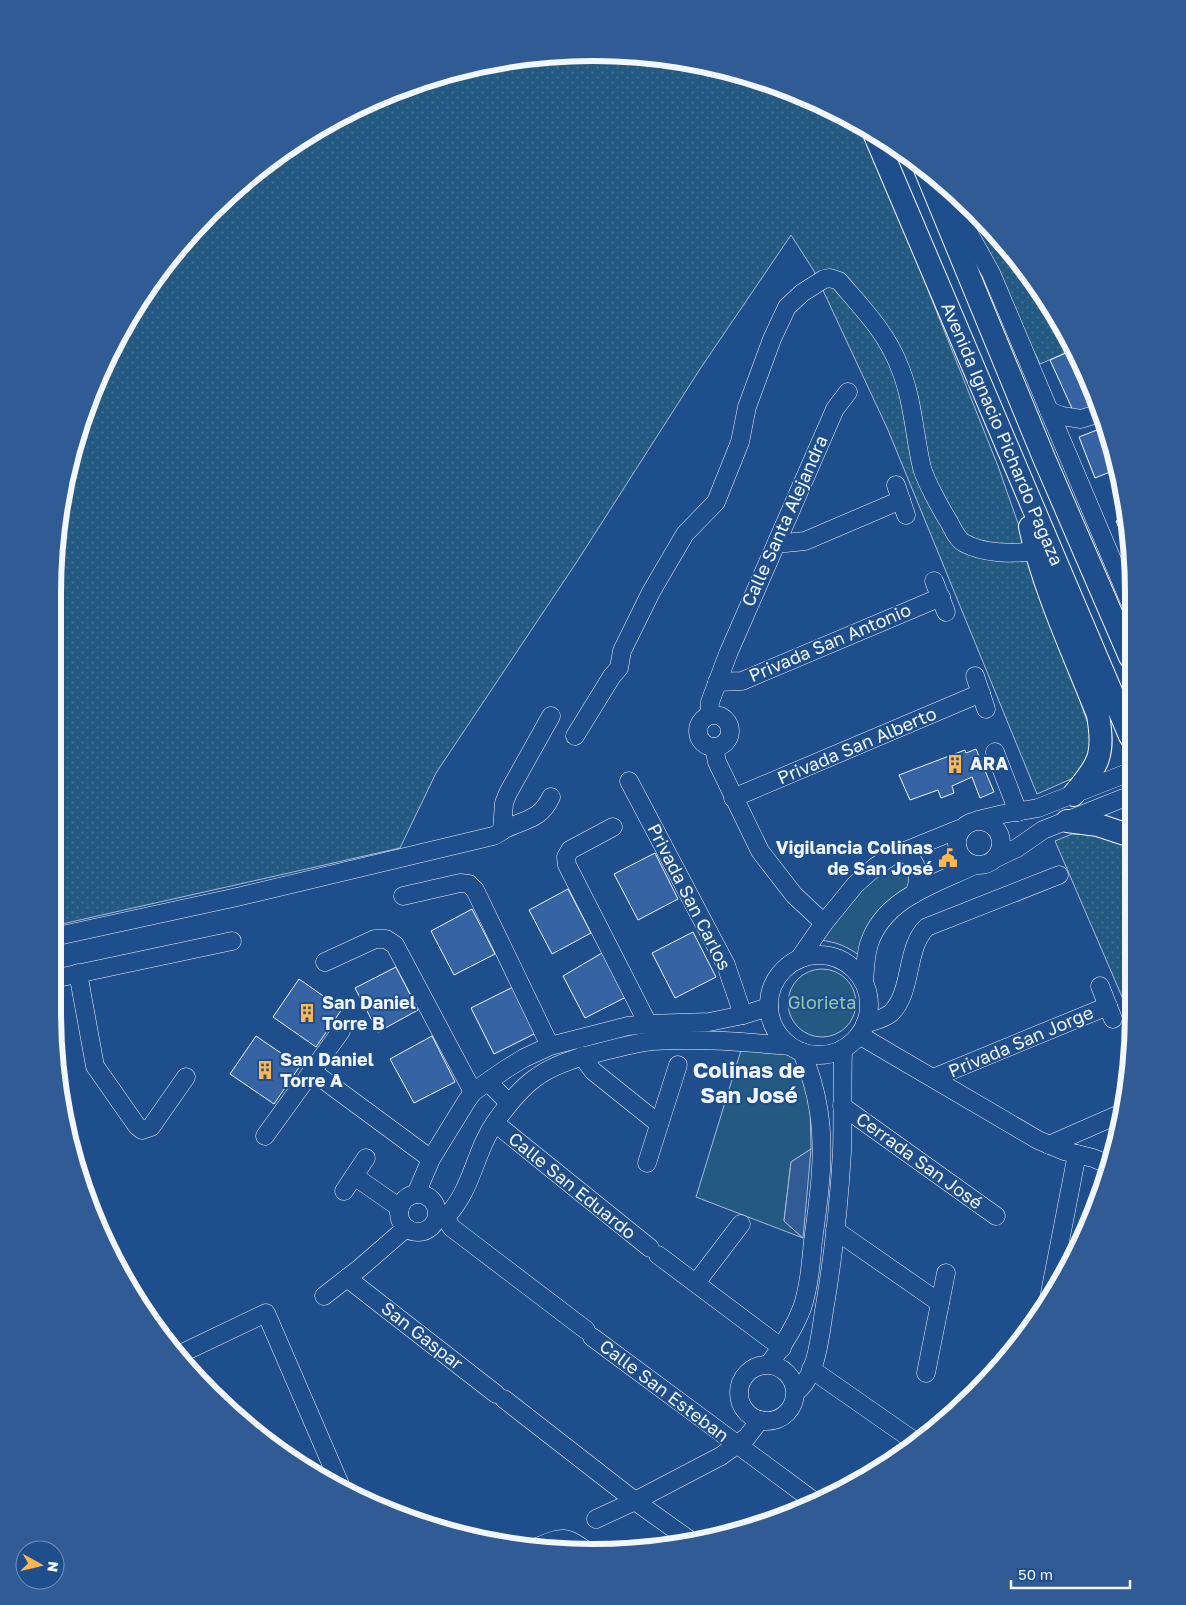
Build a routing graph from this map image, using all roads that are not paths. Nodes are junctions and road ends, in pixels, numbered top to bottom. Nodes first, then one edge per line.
1 (879, 145) edge
2 (930, 182) edge
3 (944, 193) edge
4 (848, 392) dead end
5 (1049, 411) junction
6 (1094, 415) edge
7 (1081, 419) junction
8 (1066, 450) junction
9 (1018, 470) junction
10 (901, 500) dead end
11 (776, 542) junction
12 (1035, 551) junction
13 (1125, 590) edge
14 (941, 596) dead end
15 (1125, 645) edge
16 (975, 676) dead end
17 (717, 682) junction
18 (708, 715) junction
19 (551, 716) dead end
20 (1125, 724) edge
21 (574, 736) dead end
22 (714, 747) junction
23 (995, 752) dead end
24 (1125, 774) edge
25 (629, 781) dead end
26 (1073, 796) junction
27 (551, 797) dead end
28 (1125, 797) edge
29 (733, 798) junction
30 (1018, 812) junction
31 (1067, 821) junction
32 (971, 824) junction
33 (613, 827) dead end
34 (502, 831) junction
35 (1125, 834) edge
36 (903, 851) junction
37 (996, 858) junction
38 (975, 865) junction
39 (1059, 875) dead end
40 (914, 894) junction
41 (403, 896) dead end
42 (824, 923) junction
43 (61, 936) edge
44 (232, 941) dead end
45 (800, 959) junction
46 (325, 962) dead end
47 (78, 973) junction
48 (61, 977) edge
49 (864, 983) junction
50 (1100, 986) dead end
51 (769, 1007) junction
52 (744, 1015) junction
53 (648, 1024) junction
54 (862, 1029) junction
55 (341, 1031) dead end
56 (688, 1032) junction
57 (550, 1046) junction
58 (796, 1049) junction
59 (843, 1049) junction
60 (582, 1056) junction
61 (678, 1064) dead end
62 (313, 1072) junction
63 (186, 1077) dead end
64 (933, 1078) junction
65 (488, 1082) junction
66 (473, 1092) junction
67 (509, 1103) junction
68 (842, 1106) junction
69 (1115, 1116) edge
70 (495, 1123) junction
71 (659, 1124) junction
72 (266, 1136) dead end
73 (1049, 1145) junction
74 (1077, 1154) junction
75 (366, 1158) dead end
76 (430, 1159) junction
77 (647, 1162) dead end
78 (1103, 1163) edge
79 (354, 1176) junction
80 (344, 1191) dead end
81 (416, 1194) junction
82 (400, 1208) junction
83 (996, 1216) dead end
84 (441, 1218) junction
85 (740, 1224) dead end
86 (406, 1228) junction
87 (835, 1230) junction
88 (946, 1273) dead end
89 (347, 1278) junction
90 (1052, 1280) edge
91 (696, 1283) junction
92 (324, 1296) dead end
93 (940, 1302) junction
94 (782, 1348) junction
95 (184, 1352) edge
96 (769, 1364) junction
97 (811, 1369) junction
98 (926, 1373) dead end
99 (796, 1392) junction
100 (760, 1420) junction
101 (911, 1438) edge
102 (737, 1445) junction
103 (338, 1479) edge
104 (809, 1497) edge
105 (635, 1501) junction
106 (596, 1518) dead end
107 (685, 1536) edge
108 (549, 1542) edge
109 (576, 1544) edge

1 - 9 main road, Avenida Ignacio Pichardo Pagaza
2 - 15 main road, Avenida Ignacio Pichardo Pagaza
3 - 5 street
4 - 11 street, Calle Santa Alejandra
5 - 7 street
5 - 8 street
6 - 7 street
7 - 8 street
8 - 13 street
9 - 12 main road
9 - 20 main road, Avenida Ignacio Pichardo Pagaza
10 - 11 street
11 - 17 street, Calle Santa Alejandra
12 - 21 street
12 - 26 main road
14 - 17 street, Privada San Antonio
16 - 29 street, Privada San Alberto
17 - 18 street, Calle Santa Alejandra
18 - 22 street
18 - 22 street
19 - 34 street
22 - 29 street
23 - 30 street
24 - 26 street
25 - 52 street, Privada San Carlos
26 - 30 street
27 - 34 street
28 - 31 street
29 - 42 street
30 - 32 street
31 - 35 main road
31 - 37 street
32 - 36 street
32 - 37 street
32 - 38 street
33 - 53 street
34 - 43 street
36 - 40 street
36 - 42 street
37 - 38 street
38 - 40 street
39 - 54 street
40 - 49 street
41 - 57 street
42 - 45 street
44 - 47 street
45 - 49 street
45 - 51 street
46 - 66 street
47 - 48 street
47 - 63 street
49 - 54 street
50 - 64 street, Privada San Jorge
51 - 52 street
51 - 58 street
52 - 56 street
53 - 56 street
53 - 57 street
54 - 59 street
54 - 64 street
55 - 62 street
56 - 58 street
56 - 60 street
57 - 65 street
58 - 59 street
58 - 94 street
59 - 68 street
60 - 67 street
60 - 71 street
61 - 71 street
62 - 72 street
62 - 76 street
64 - 73 street
65 - 66 street
65 - 67 street
66 - 76 street
67 - 70 street
68 - 83 street, Cerrada San José
68 - 87 street
69 - 73 street
70 - 84 street
70 - 91 street, Calle San Eduardo
71 - 77 street
73 - 74 street
74 - 78 street
74 - 90 street
75 - 79 street
76 - 81 street
79 - 80 street
79 - 82 street
81 - 82 street
81 - 84 street
82 - 86 street
84 - 86 street
84 - 102 street, Calle San Esteban
85 - 91 street
86 - 89 street
87 - 93 street
87 - 97 street
88 - 93 street
89 - 92 street
89 - 105 street, San Gaspar
91 - 94 street, Calle San Eduardo
93 - 98 street
94 - 96 street
95 - 103 street
96 - 99 street
96 - 100 street
97 - 99 street
97 - 101 street
99 - 100 street
100 - 102 street
102 - 104 street, Calle San Esteban
102 - 105 street
105 - 106 street
105 - 107 street, San Gaspar
108 - 109 street

